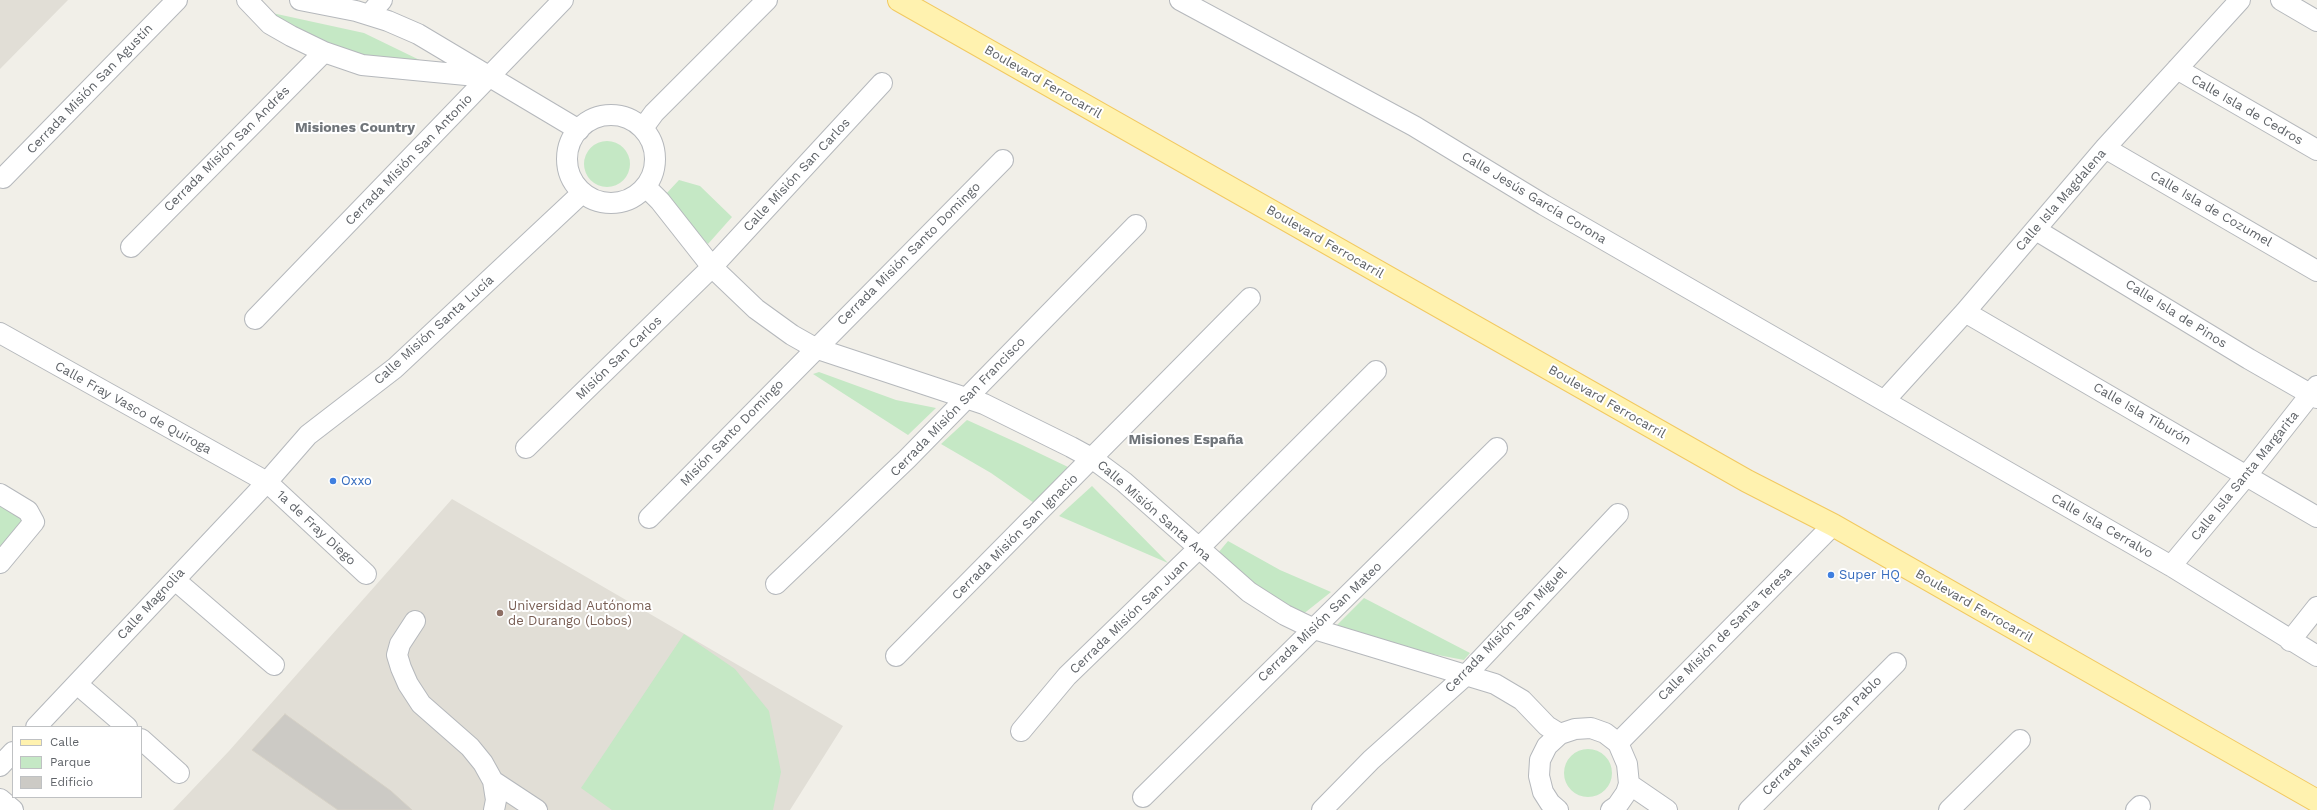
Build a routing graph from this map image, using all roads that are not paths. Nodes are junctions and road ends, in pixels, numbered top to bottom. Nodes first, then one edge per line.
1 (177, 0) edge
2 (247, 0) edge
3 (300, 0) edge
4 (382, 0) edge
5 (563, 0) edge
6 (767, 0) edge
7 (898, 0) edge
8 (1180, 0) edge
9 (2240, 0) edge
10 (2281, 0) edge
11 (369, 15) junction
12 (2317, 21) edge
13 (324, 52) junction
14 (2177, 69) junction
15 (489, 77) junction
16 (882, 83) dead end
17 (643, 128) junction
18 (579, 130) junction
19 (2105, 148) junction
20 (2317, 150) edge
21 (1003, 160) dead end
22 (3, 178) dead end
23 (646, 187) junction
24 (582, 193) junction
25 (1136, 226) dead end
26 (2036, 230) junction
27 (131, 247) dead end
28 (712, 267) junction
29 (2317, 271) edge
30 (1250, 298) dead end
31 (1965, 312) junction
32 (254, 319) dead end
33 (0, 333) edge
34 (815, 348) junction
35 (1376, 370) dead end
36 (2315, 392) edge
37 (966, 398) junction
38 (1885, 400) junction
39 (526, 448) dead end
40 (1497, 448) dead end
41 (1093, 459) junction
42 (2247, 475) junction
43 (267, 482) junction
44 (0, 494) edge
45 (1618, 514) dead end
46 (2317, 517) edge
47 (649, 518) dead end
48 (1833, 525) junction
49 (1198, 549) junction
50 (0, 563) edge
51 (2171, 566) junction
52 (366, 574) dead end
53 (175, 580) junction
54 (776, 584) dead end
55 (2317, 607) edge
56 (415, 621) dead end
57 (1314, 629) junction
58 (2290, 641) junction
59 (896, 656) dead end
60 (2317, 656) edge
61 (1896, 663) dead end
62 (274, 665) dead end
63 (1466, 675) junction
64 (77, 684) junction
65 (37, 726) edge
66 (126, 726) edge
67 (1021, 731) dead end
68 (1560, 734) junction
69 (142, 740) edge
70 (2020, 740) dead end
71 (1618, 743) junction
72 (12, 753) edge
73 (0, 766) edge
74 (179, 773) dead end
75 (493, 781) junction
76 (1629, 784) junction
77 (1143, 797) dead end
78 (0, 799) edge
79 (2317, 801) edge
80 (1553, 809) edge
81 (13, 810) edge
82 (494, 810) edge
83 (537, 810) edge
84 (1322, 810) edge
85 (1611, 810) edge
86 (1667, 810) edge
87 (1749, 810) edge
88 (1949, 810) edge

1 - 22 street, Cerrada Misión San Agustín
2 - 13 street
3 - 11 street
4 - 11 street
5 - 15 street, Cerrada Misión San Antonio
6 - 17 street
7 - 48 main road, Boulevard Ferrocarril
8 - 38 street, Calle Jesús García Corona
9 - 14 street, Calle Isla Magdalena
10 - 12 street
11 - 15 street
13 - 15 street
13 - 27 street, Cerrada Misión San Andrés
14 - 19 street, Calle Isla Magdalena
14 - 20 street, Calle Isla de Cedros
15 - 18 street
15 - 32 street, Cerrada Misión San Antonio
16 - 28 street, Calle Misión San Carlos
17 - 18 street
17 - 23 street
18 - 24 street
19 - 26 street, Calle Isla Magdalena
19 - 29 street, Calle Isla de Cozumel
21 - 34 street, Cerrada Misión Santo Domingo
23 - 24 street
23 - 28 street, Calle Misión Santa Ana
24 - 43 street, Calle Misión Santa Lucía
25 - 37 street, Cerrada Misión San Francisco
26 - 31 street, Calle Isla Magdalena
26 - 36 street, Calle Isla de Pinos
28 - 34 street, Calle Misión Santa Ana
28 - 39 street, Misión San Carlos
30 - 41 street, Cerrada Misión San Ignacio
31 - 38 street, Calle Isla Magdalena
31 - 42 street, Calle Isla Tiburón
33 - 43 street, Calle Fray Vasco de Quiroga
34 - 37 street, Calle Misión Santa Ana
34 - 47 street, Misión Santo Domingo
35 - 49 street, Cerrada Misión San Juan
36 - 42 street, Calle Isla Santa Margarita
37 - 41 street, Calle Misión Santa Ana
37 - 54 street, Cerrada Misión San Francisco
38 - 51 street, Calle Isla Cerralvo
40 - 57 street, Cerrada Misión San Mateo
41 - 49 street, Calle Misión Santa Ana
41 - 59 street, Cerrada Misión San Ignacio
42 - 46 street, Calle Isla Tiburón
42 - 51 street, Calle Isla Santa Margarita
43 - 52 street, 1a de Fray Diego
43 - 53 street, Calle Magnolia
44 - 50 street
45 - 63 street, Cerrada Misión San Miguel
48 - 71 street, Calle Misión de Santa Teresa
48 - 79 main road, Boulevard Ferrocarril
49 - 57 street, Calle Misión Santa Ana
49 - 67 street, Cerrada Misión San Juan
51 - 58 street, Calle Isla Cerralvo
53 - 62 street
53 - 64 street, Calle Magnolia
55 - 58 street
56 - 75 street
57 - 63 street, Calle Misión Santa Ana
57 - 77 street, Cerrada Misión San Mateo
58 - 60 street, Calle Isla Cerralvo
61 - 87 street, Cerrada Misión San Pablo
63 - 68 street, Calle Misión Santa Ana
63 - 84 street, Cerrada Misión San Miguel
64 - 65 street, Calle Magnolia
64 - 66 street
68 - 71 street
68 - 80 street
69 - 74 street
70 - 88 street
71 - 76 street
72 - 73 street
75 - 82 street
75 - 83 street
76 - 85 street
76 - 86 street
78 - 81 street

